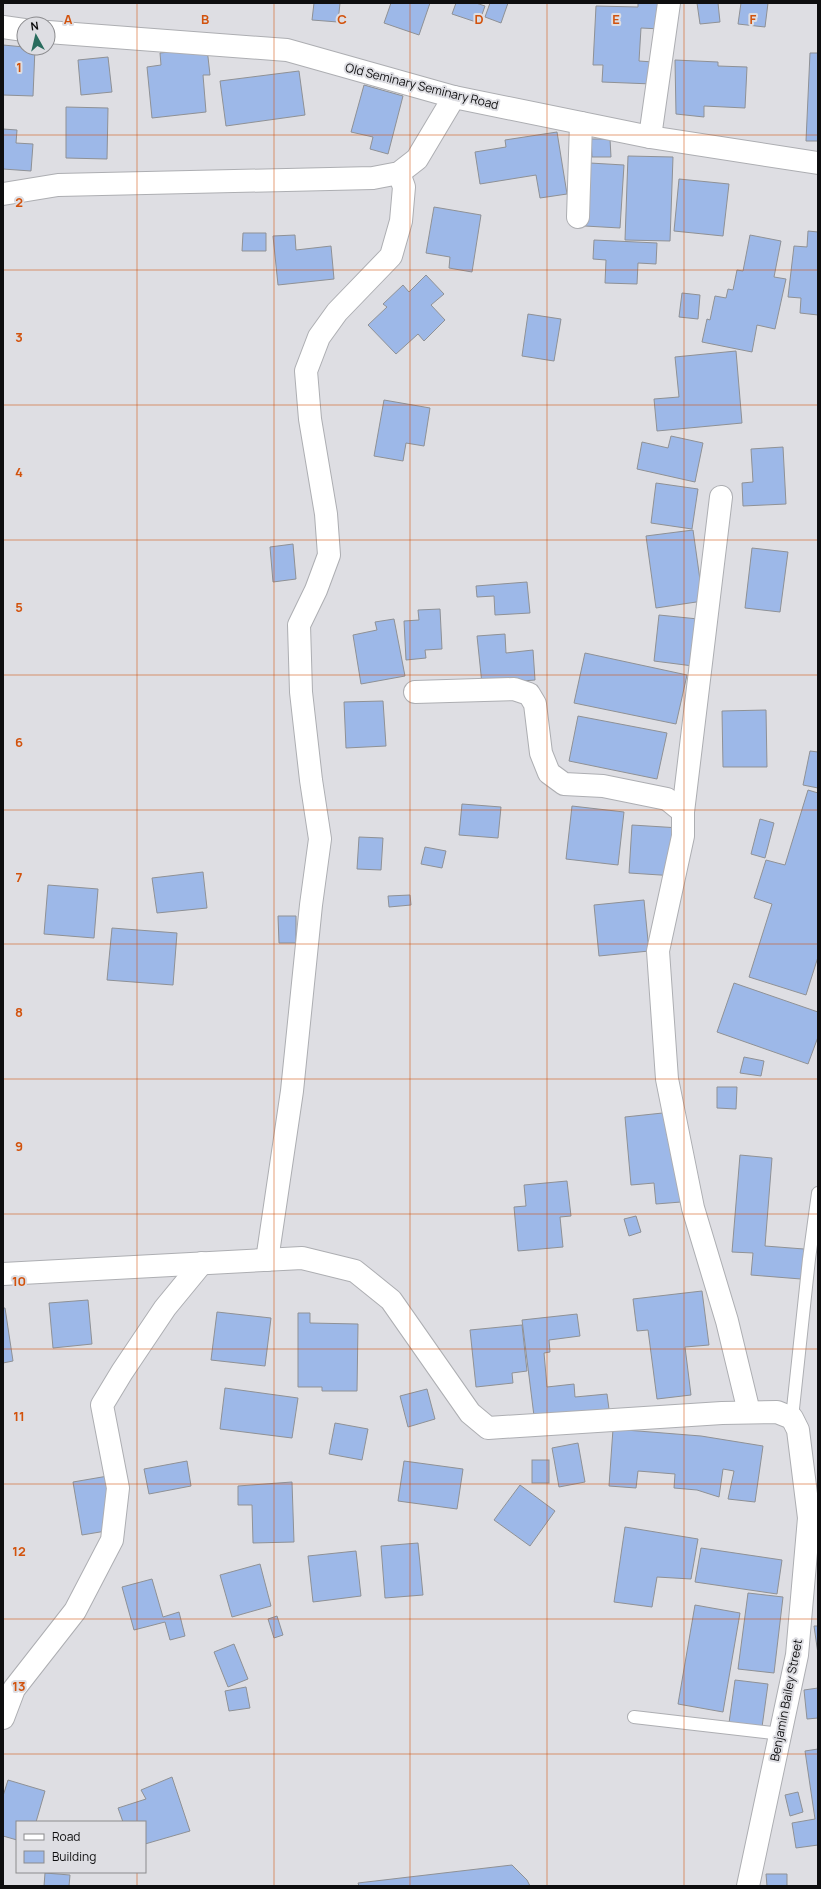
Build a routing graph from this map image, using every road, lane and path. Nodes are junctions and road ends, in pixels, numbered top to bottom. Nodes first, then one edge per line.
1 (669, 3) edge
2 (3, 27) edge
3 (16, 29) edge
4 (56, 33) edge
5 (454, 97) junction
6 (581, 123) junction
7 (650, 136) junction
8 (818, 164) edge
9 (399, 173) junction
10 (3, 194) edge
11 (578, 217) dead end
12 (722, 497) dead end
13 (416, 692) dead end
14 (683, 812) junction
15 (818, 1193) edge
16 (268, 1260) junction
17 (202, 1263) junction
18 (3, 1274) edge
19 (749, 1412) junction
20 (792, 1418) junction
21 (809, 1518) junction
22 (818, 1560) edge
23 (634, 1717) dead end
24 (3, 1718) edge
25 (780, 1734) junction
26 (748, 1886) edge

1 - 7 street
2 - 3 street
4 - 5 street, Old Seminary Seminary Road
5 - 6 street, Old Seminary Seminary Road
5 - 9 street
6 - 7 street, Old Seminary Seminary Road
6 - 11 street
7 - 8 street, Old Seminary Seminary Road
9 - 10 street
9 - 16 street
12 - 14 street
13 - 14 street
14 - 19 street
15 - 20 lane
16 - 17 street
16 - 19 street
17 - 18 street
17 - 24 street
19 - 20 street
20 - 21 street, Benjamin Bailey Street
21 - 22 street
21 - 25 street, Benjamin Bailey Street
23 - 25 lane
25 - 26 street, Benjamin Bailey Street

